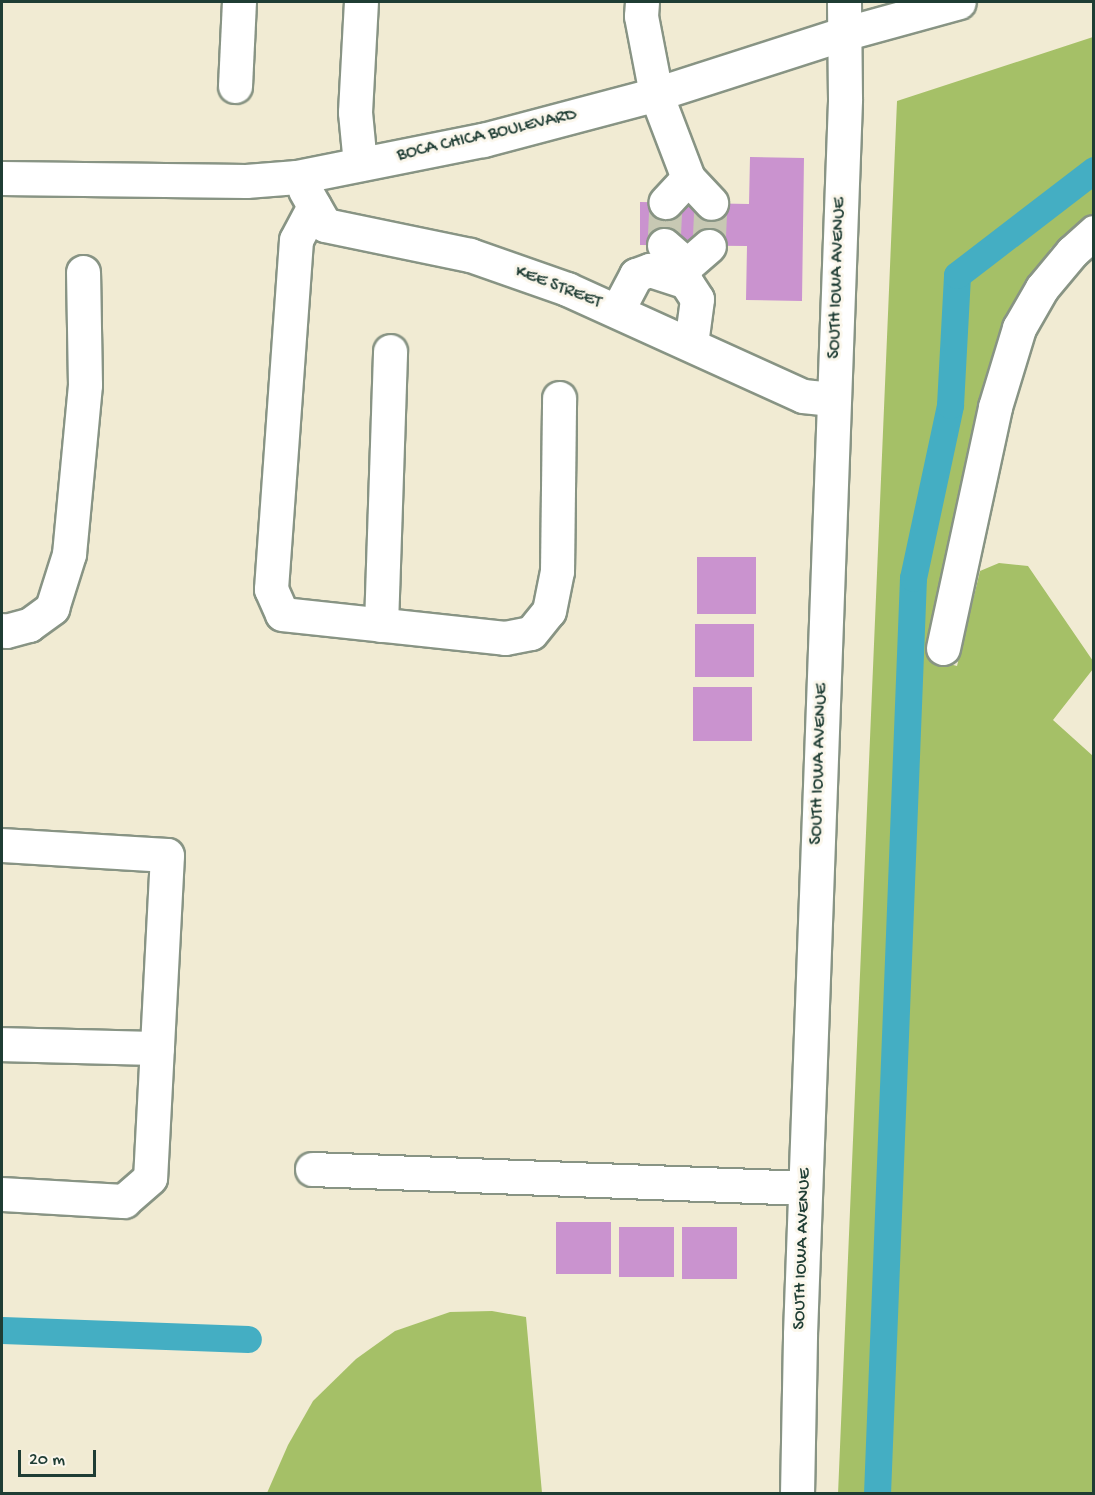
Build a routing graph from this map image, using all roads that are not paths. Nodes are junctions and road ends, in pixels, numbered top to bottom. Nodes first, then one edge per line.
1 (239, 2) edge
2 (361, 2) edge
3 (642, 2) edge
4 (844, 2) edge
5 (958, 2) edge
6 (843, 34) junction
7 (235, 86) dead end
8 (656, 94) junction
9 (360, 164) junction
10 (297, 177) junction
11 (2, 178) edge
12 (688, 178) junction
13 (666, 202) tunnel mouth
14 (711, 203) dead end
15 (314, 206) junction
16 (1094, 232) edge
17 (83, 272) dead end
18 (617, 311) junction
19 (691, 344) junction
20 (390, 351) dead end
21 (559, 398) dead end
22 (832, 399) junction
23 (381, 625) junction
24 (2, 630) edge
25 (943, 648) dead end
26 (2, 845) edge
27 (2, 1044) edge
28 (157, 1048) junction
29 (312, 1169) dead end
30 (805, 1188) junction
31 (2, 1194) edge
32 (797, 1494) edge

1 - 7 street
2 - 9 street
3 - 8 street
4 - 6 street, SOUTH IOWA AVENUE
5 - 6 street, BOCA CHICA BOULEVARD
6 - 8 street, BOCA CHICA BOULEVARD
6 - 22 street, SOUTH IOWA AVENUE
8 - 9 street, BOCA CHICA BOULEVARD
8 - 12 street
9 - 10 street, BOCA CHICA BOULEVARD
10 - 11 street, BOCA CHICA BOULEVARD
10 - 15 street, KEE STREET
12 - 13 street
12 - 14 street
15 - 18 street, KEE STREET
15 - 23 street
16 - 25 street
17 - 24 street
18 - 19 street, KEE STREET
18 - 19 street
19 - 22 street, KEE STREET
20 - 23 street
21 - 23 street
22 - 30 street, SOUTH IOWA AVENUE
26 - 28 street
27 - 28 street
28 - 31 street
29 - 30 street
30 - 32 street, SOUTH IOWA AVENUE

